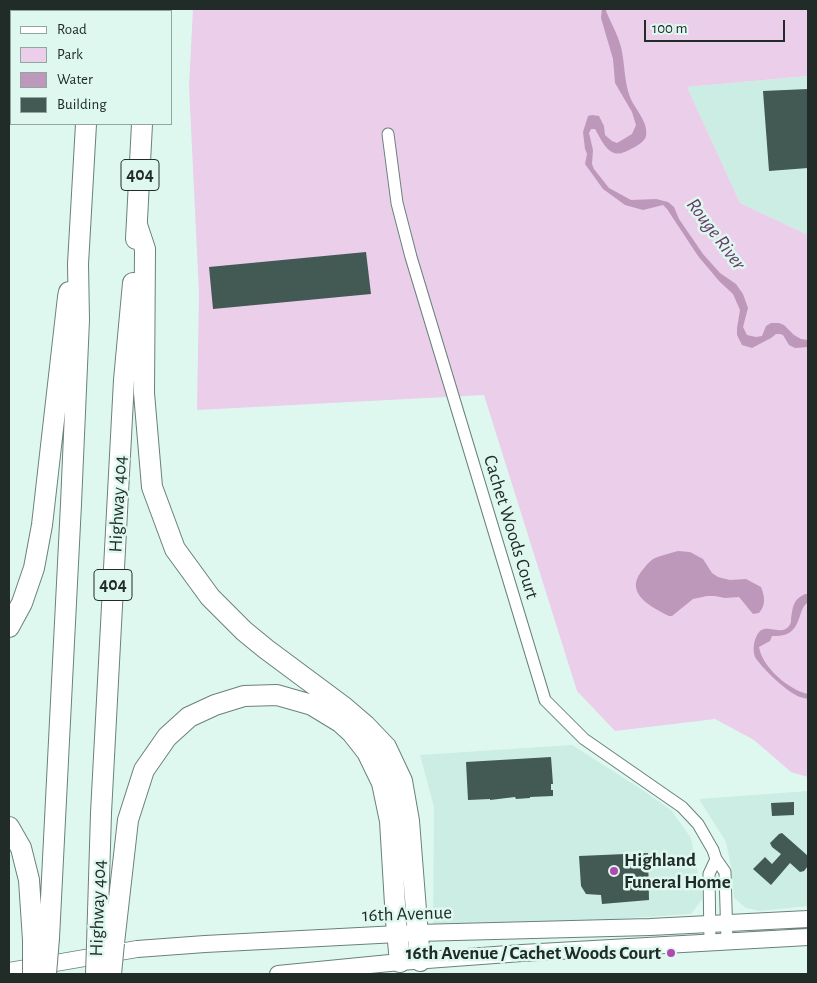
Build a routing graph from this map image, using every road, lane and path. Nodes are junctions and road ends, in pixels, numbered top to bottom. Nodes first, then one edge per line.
1 (86, 125) edge
2 (142, 125) edge
3 (388, 134) dead end
4 (137, 225) junction
5 (78, 264) junction
6 (9, 627) edge
7 (9, 827) edge
8 (716, 859) junction
9 (808, 919) edge
10 (709, 924) junction
11 (727, 924) junction
12 (407, 933) junction
13 (808, 937) edge
14 (41, 939) junction
15 (727, 941) junction
16 (710, 942) junction
17 (106, 944) junction
18 (420, 961) junction
19 (400, 962) junction
20 (9, 971) edge
21 (33, 974) edge
22 (46, 974) edge
23 (96, 974) edge
24 (111, 974) edge
25 (278, 974) edge

1 - 5 highway, 404
2 - 4 highway, Highway 404 / 404
3 - 8 street, Cachet Woods Court
4 - 12 highway
4 - 17 highway, Highway 404 / 404
5 - 6 highway
5 - 14 highway, 404
7 - 14 highway
8 - 10 street
8 - 11 street, Cachet Woods Court
9 - 11 main road, 16th Avenue
10 - 11 main road, 16th Avenue
10 - 12 main road, 16th Avenue
10 - 16 street
11 - 15 street, Cachet Woods Court
12 - 17 highway
12 - 18 highway
12 - 19 highway
12 - 20 main road, 16th Avenue
13 - 15 main road
14 - 21 highway, bridge
14 - 22 highway, 404, bridge
15 - 16 main road
16 - 18 main road
17 - 23 highway, Highway 404 / 404, bridge
17 - 24 highway, bridge
18 - 19 main road
19 - 25 main road

